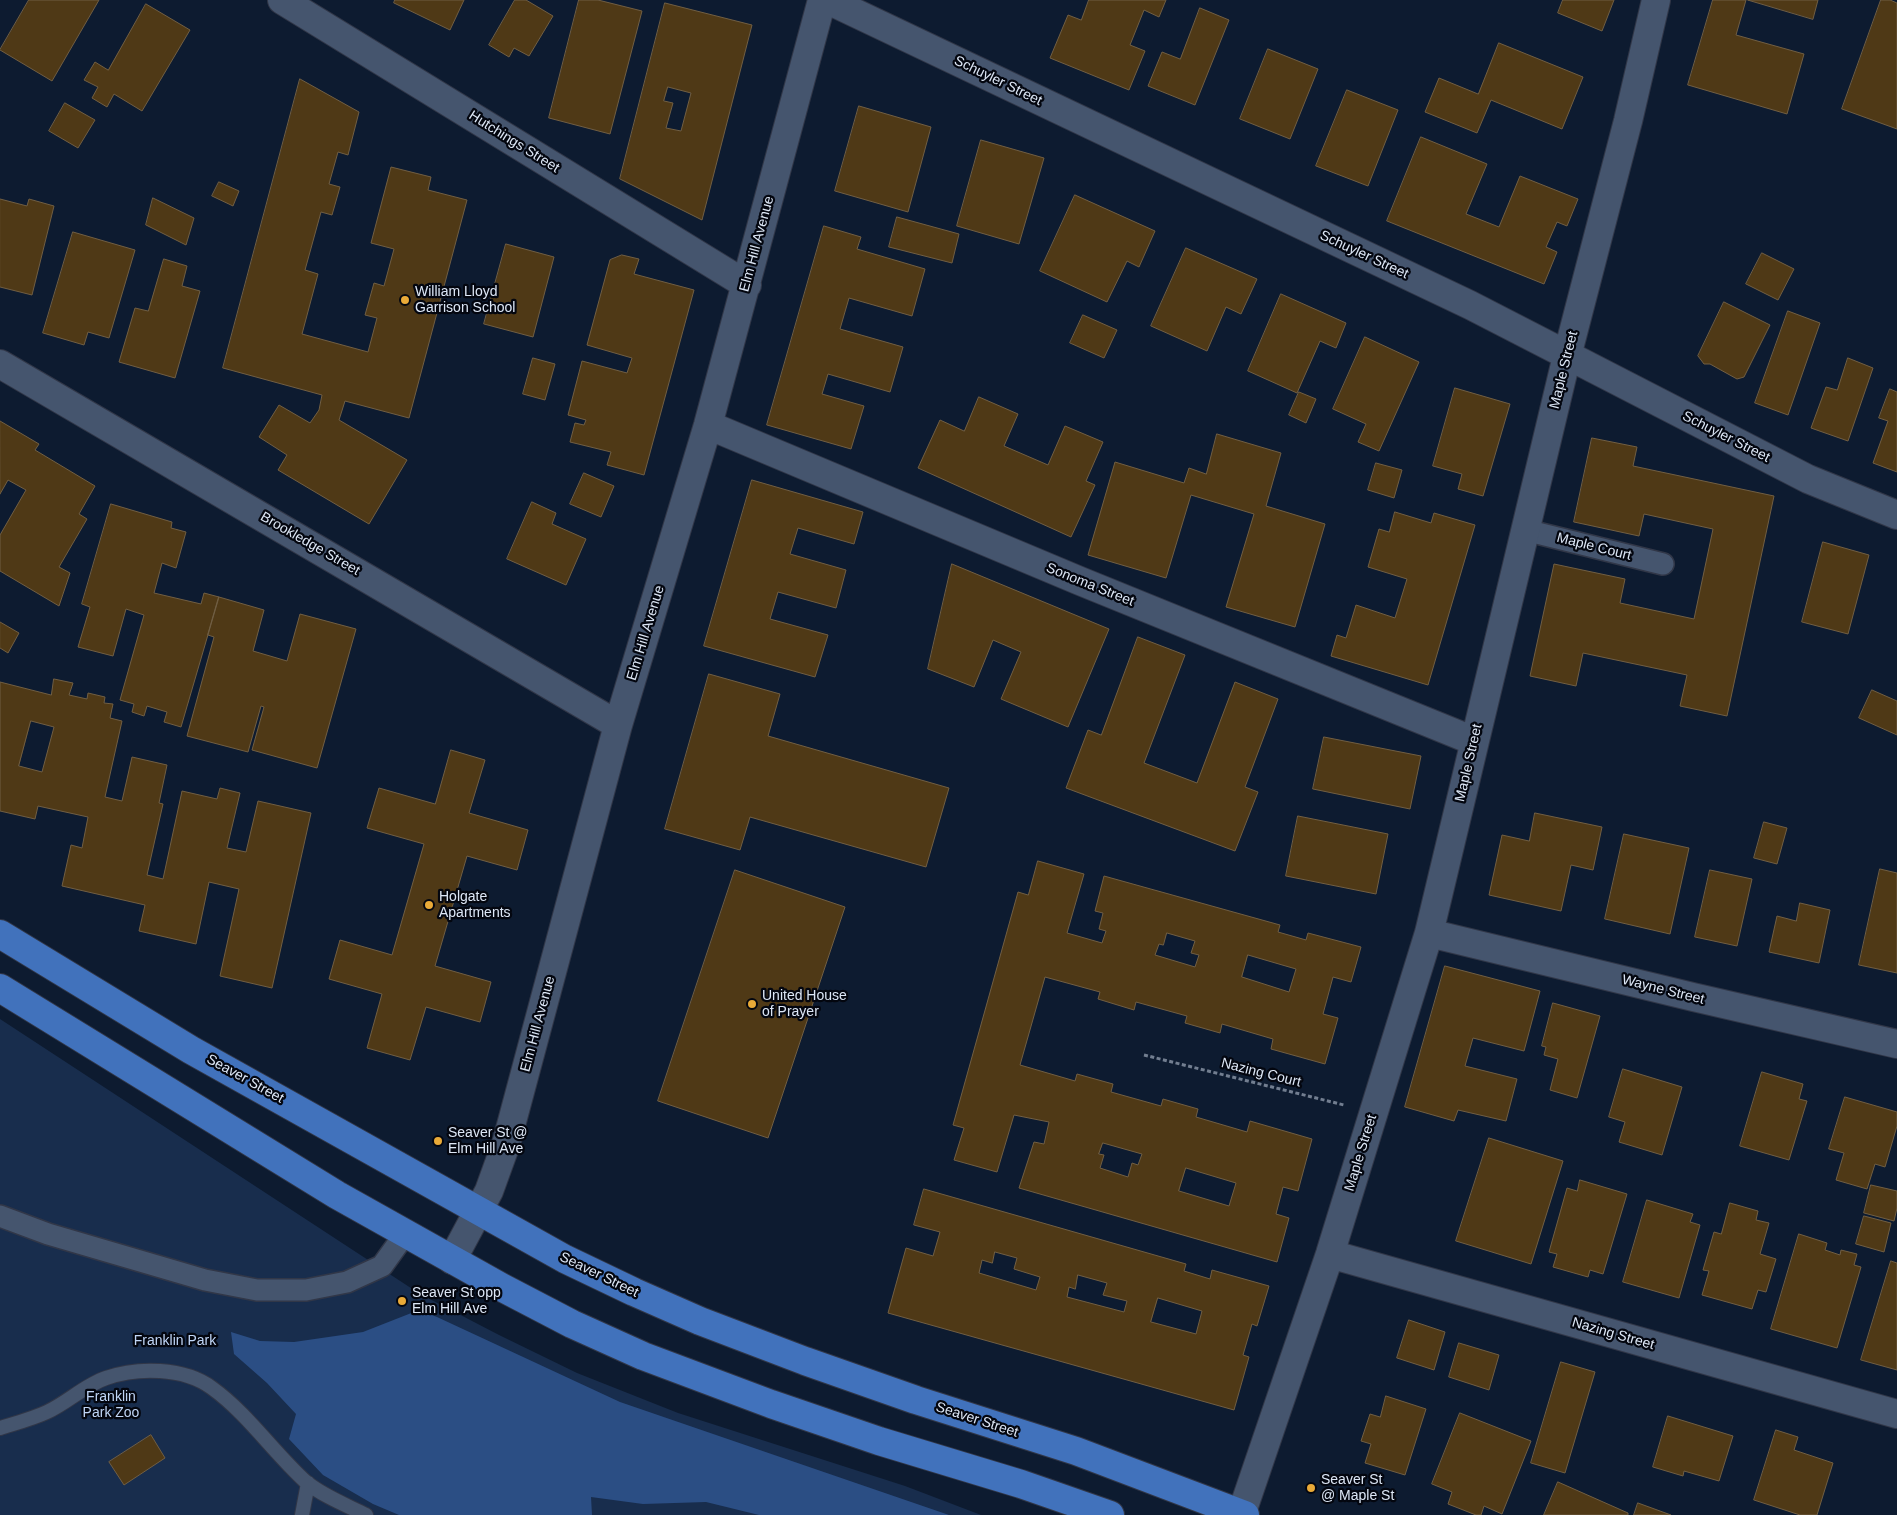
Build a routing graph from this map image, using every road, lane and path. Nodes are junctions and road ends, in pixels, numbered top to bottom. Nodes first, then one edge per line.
1 (282, 0) edge
2 (822, 0) edge
3 (828, 0) edge
4 (1656, 0) edge
5 (746, 285) junction
6 (1567, 356) junction
7 (0, 364) edge
8 (708, 425) junction
9 (1897, 515) edge
10 (1525, 530) junction
11 (1663, 564) dead end
12 (618, 726) junction
13 (1474, 741) junction
14 (1429, 933) junction
15 (0, 934) edge
16 (0, 988) edge
17 (1897, 1044) edge
18 (1144, 1055) dead end
19 (1374, 1113) junction
20 (479, 1211) junction
21 (0, 1216) edge
22 (405, 1234) junction
23 (1330, 1254) junction
24 (452, 1260) junction
25 (1897, 1414) edge
26 (0, 1428) edge
27 (308, 1483) junction
28 (302, 1515) edge
29 (366, 1515) edge
30 (1110, 1515) edge
31 (1243, 1515) edge

1 - 5 street, Hutchings Street
2 - 5 street, Elm Hill Avenue
3 - 6 street, Schuyler Street
4 - 6 street, Maple Street
5 - 8 street, Elm Hill Avenue
6 - 9 street, Schuyler Street
6 - 10 street, Maple Street
7 - 12 street, Brookledge Street
8 - 12 street, Elm Hill Avenue
8 - 13 street, Sonoma Street
10 - 11 street, Maple Court
10 - 13 street, Maple Street
12 - 20 street, Elm Hill Avenue
13 - 14 street, Maple Street
14 - 17 street, Wayne Street
14 - 19 street, Maple Street
15 - 20 main road, Seaver Street
16 - 22 main road
18 - 19 path, Nazing Court
19 - 23 street, Maple Street
20 - 24 street, Elm Hill Avenue
20 - 31 main road, Seaver Street
21 - 22 street
22 - 24 main road
23 - 25 street, Nazing Street
23 - 31 street, Maple Street
24 - 30 main road
26 - 27 lane
27 - 28 lane
27 - 29 lane

